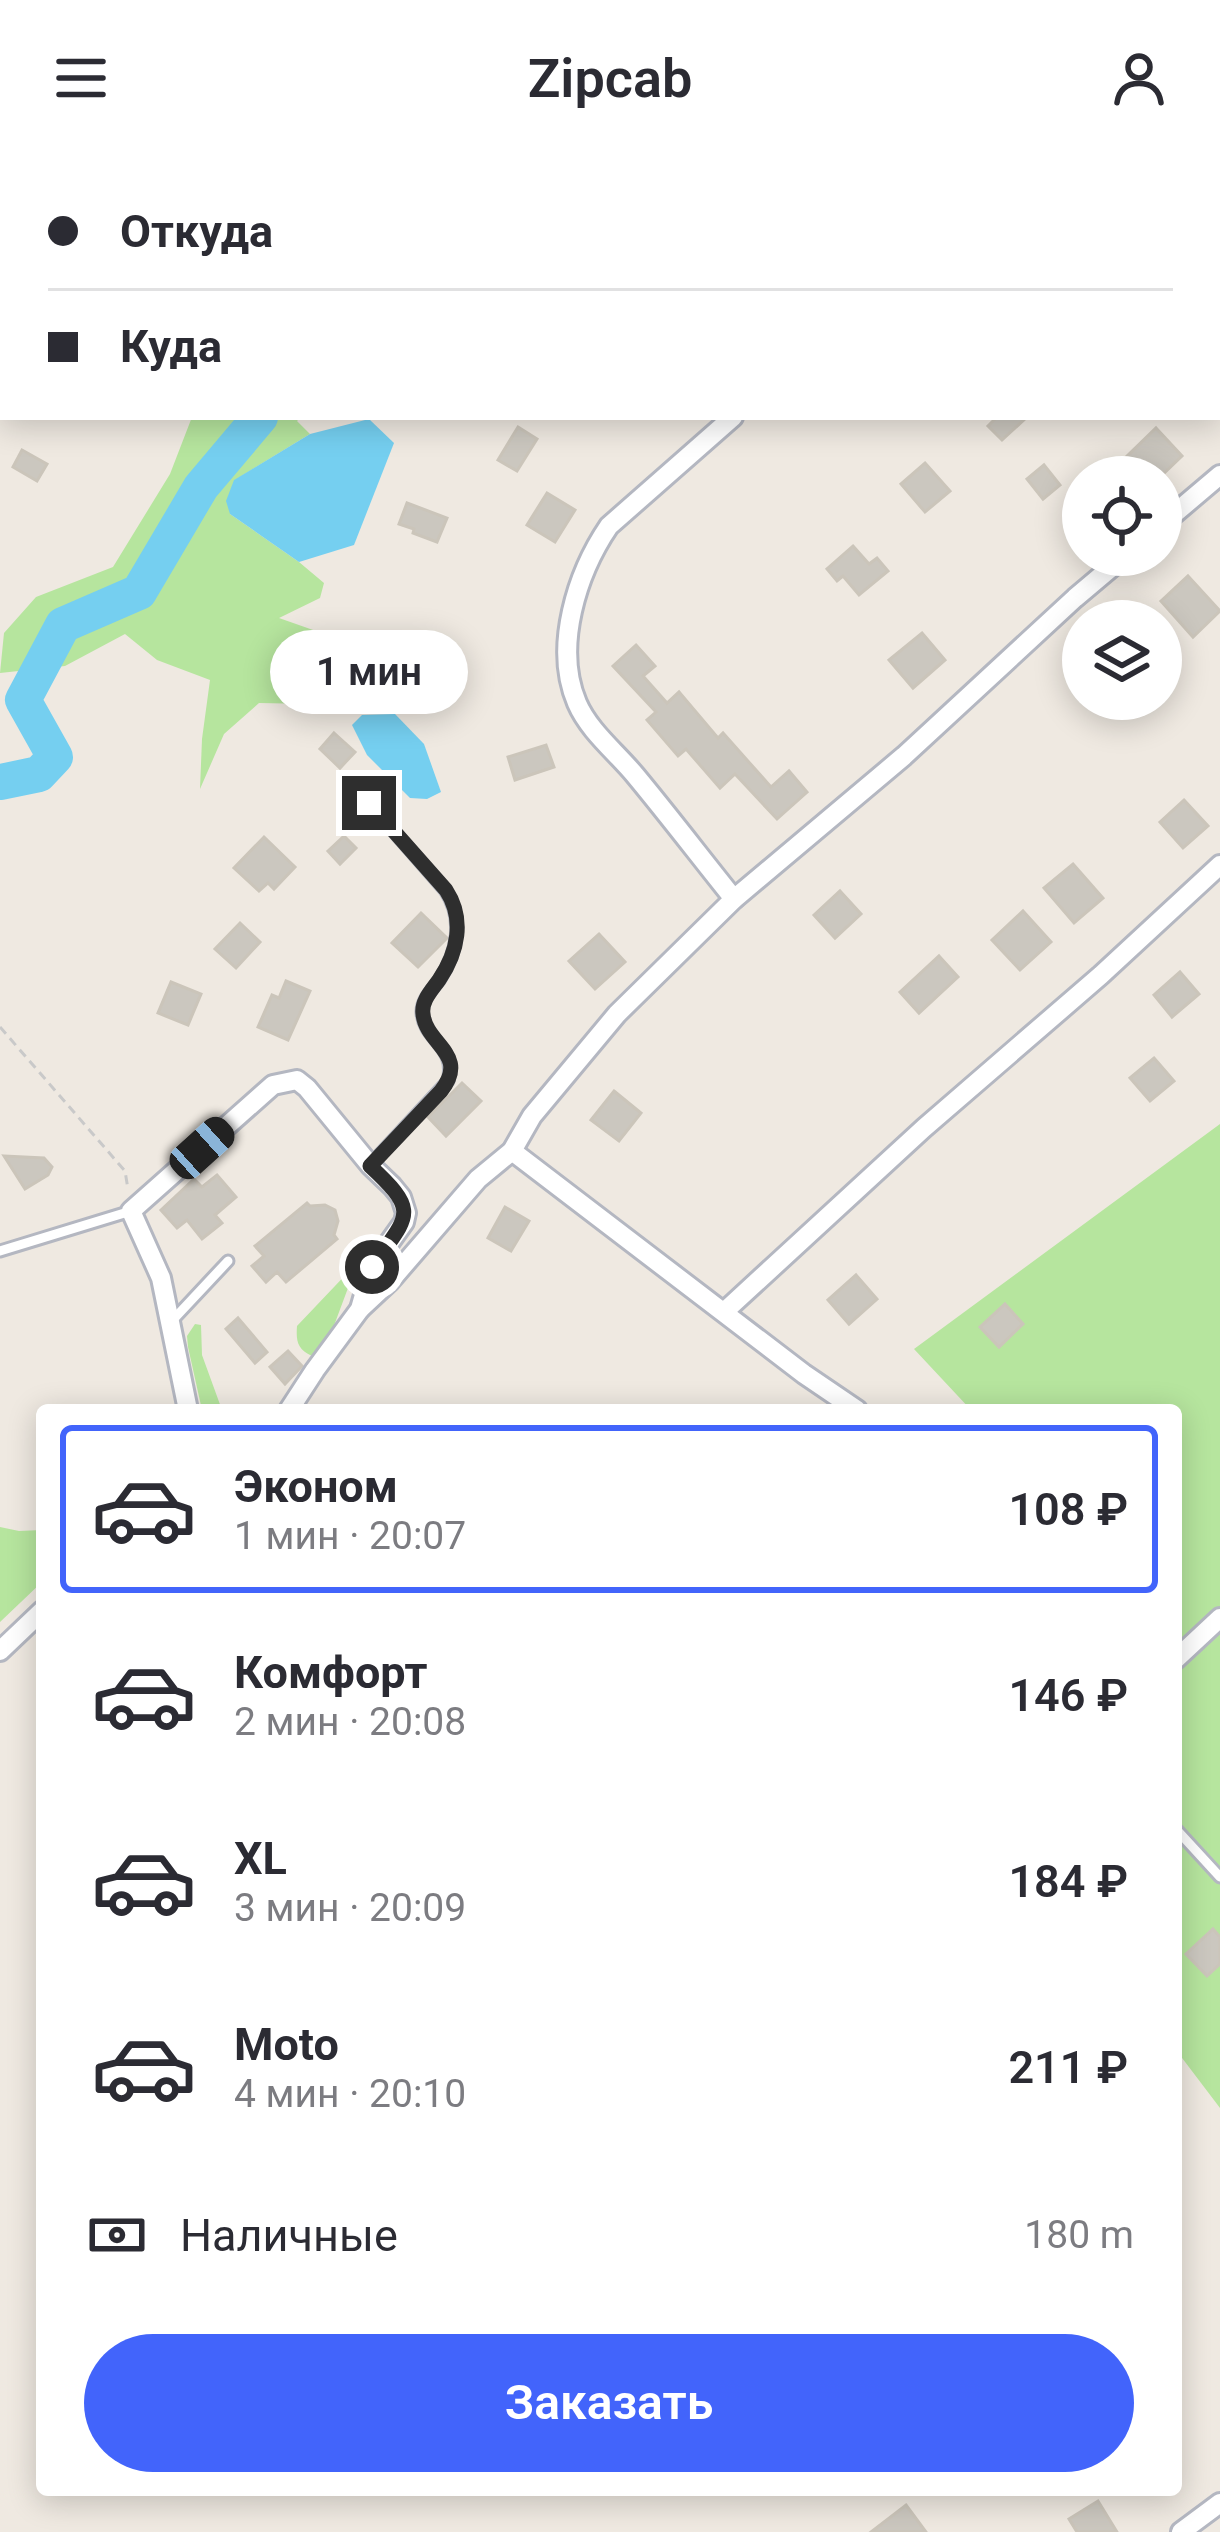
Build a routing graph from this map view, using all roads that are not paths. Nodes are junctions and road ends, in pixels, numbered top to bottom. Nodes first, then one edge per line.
1 (731, 420) edge
2 (1220, 475) edge
3 (1182, 507) edge
4 (1101, 576) edge
5 (369, 803) dead end
6 (1220, 865) edge
7 (734, 899) junction
8 (512, 1151) junction
9 (370, 1166) junction
10 (131, 1211) junction
11 (0, 1251) edge
12 (227, 1261) dead end
13 (360, 1309) junction
14 (725, 1311) junction
15 (170, 1323) junction
16 (187, 1404) edge
17 (294, 1404) edge
18 (848, 1404) edge
19 (36, 1617) edge
20 (1220, 1618) edge
21 (0, 1651) edge
22 (1182, 1653) edge
23 (1182, 1835) edge
24 (1220, 1876) edge
25 (1220, 2503) edge
26 (1181, 2532) edge

1 - 7 street
2 - 3 street
4 - 7 street
5 - 9 lane
6 - 14 street
7 - 8 street
8 - 13 street
8 - 14 street
9 - 10 street
9 - 13 street
10 - 11 lane
10 - 15 street
12 - 15 lane
13 - 17 street
14 - 18 street
15 - 16 street
19 - 21 street
20 - 22 street
23 - 24 lane
25 - 26 street

